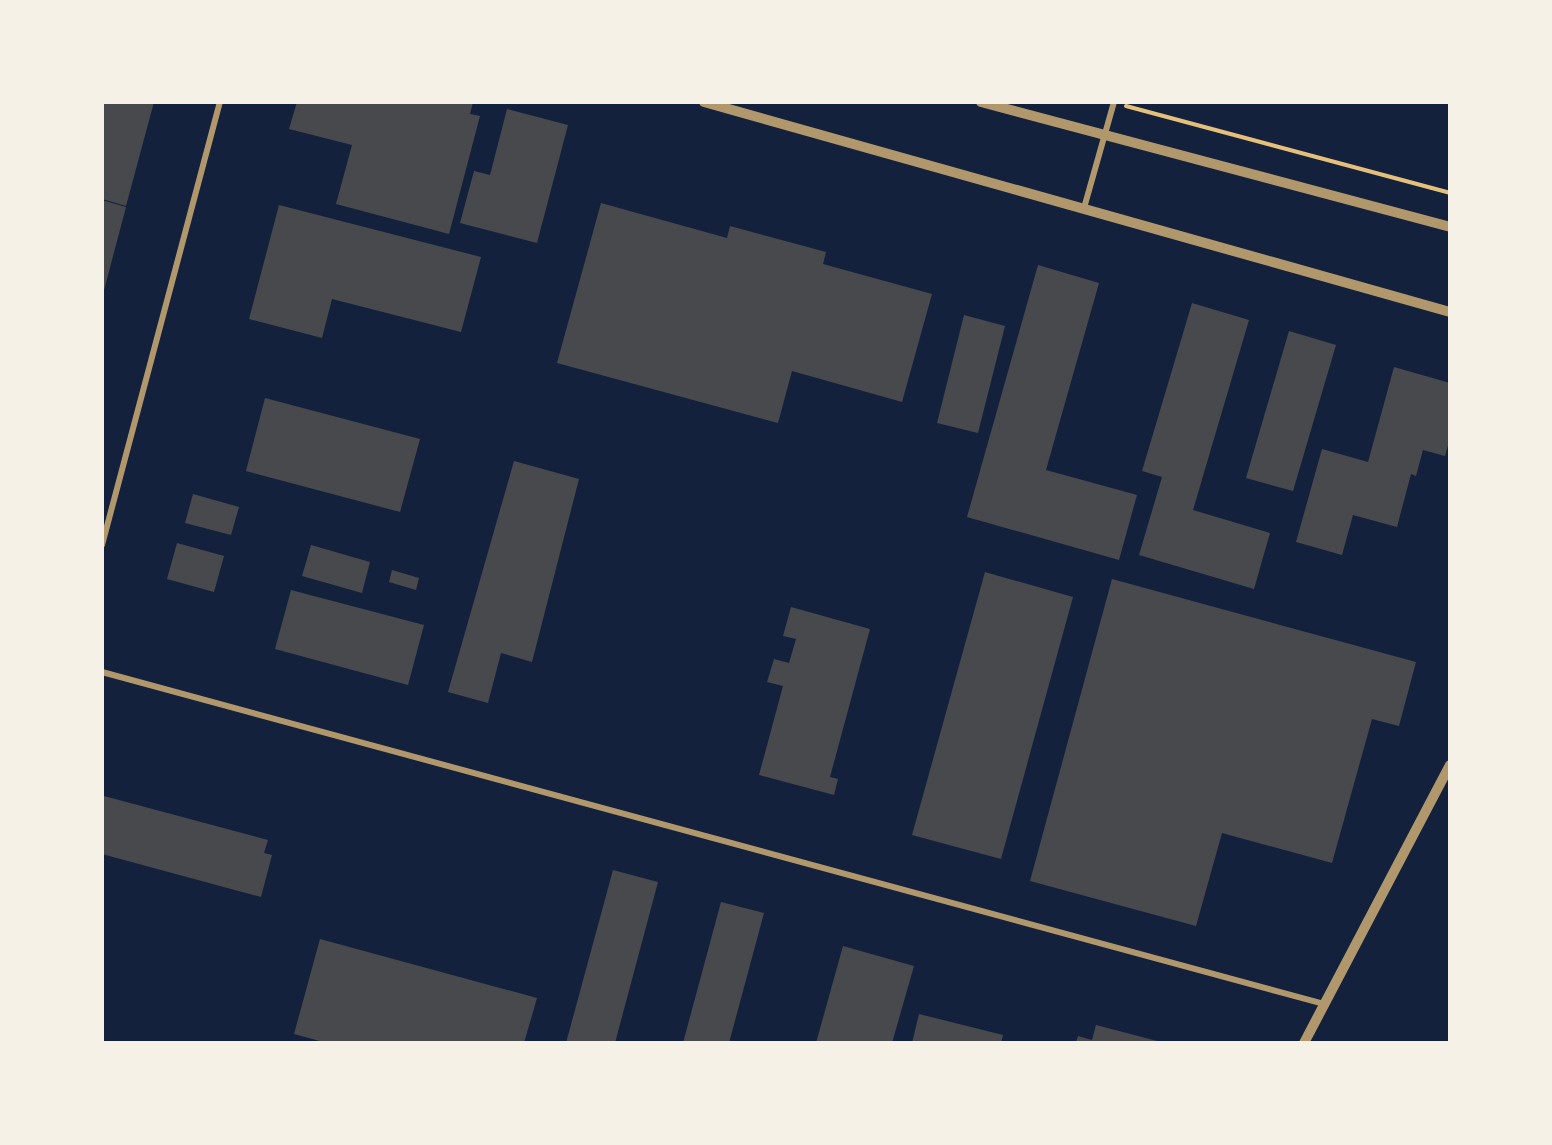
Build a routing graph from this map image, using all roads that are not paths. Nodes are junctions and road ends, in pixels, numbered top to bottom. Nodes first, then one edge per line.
1 (220, 102) edge
2 (704, 102) edge
3 (981, 102) edge
4 (1114, 103) edge
5 (1104, 135) junction
6 (1084, 208) junction
7 (1450, 227) edge
8 (1450, 312) edge
9 (102, 545) edge
10 (102, 672) edge
11 (1450, 765) edge
12 (1324, 1004) junction
13 (1304, 1043) edge

1 - 9 street
2 - 6 street
3 - 5 street
4 - 5 street
5 - 6 street
5 - 7 street
6 - 8 street
10 - 12 street
11 - 12 street
12 - 13 street

